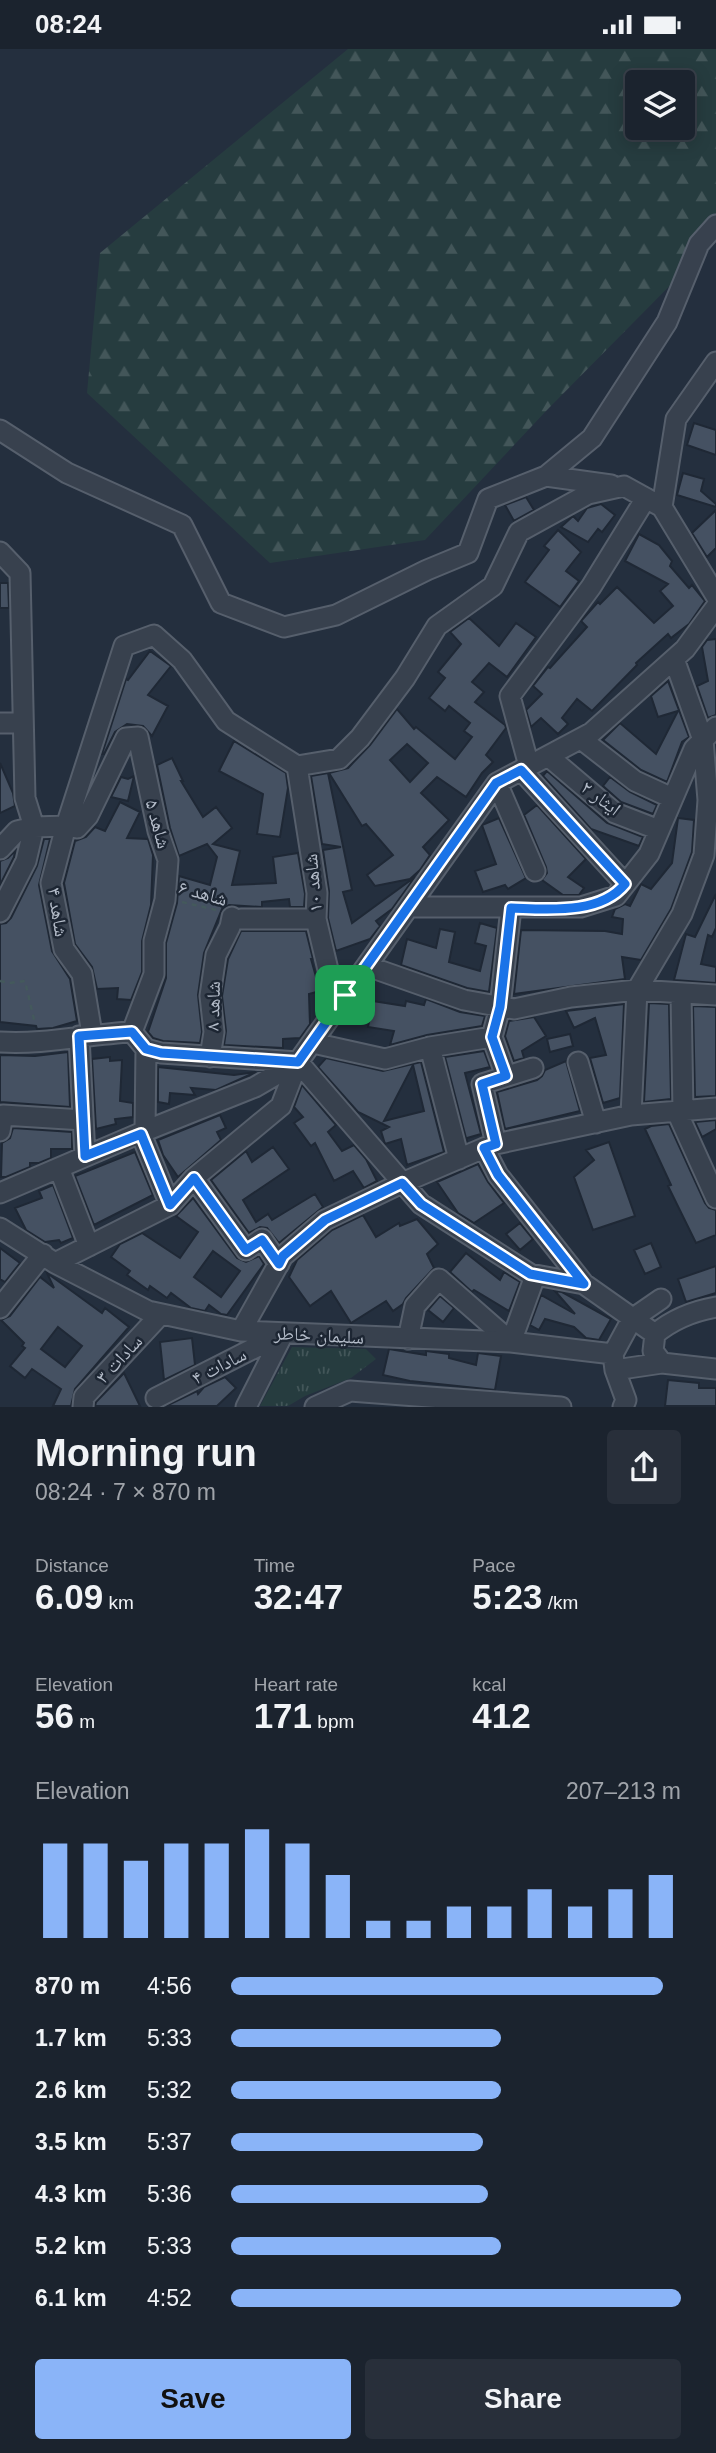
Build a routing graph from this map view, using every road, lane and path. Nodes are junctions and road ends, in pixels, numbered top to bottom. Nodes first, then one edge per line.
1 (716, 225) edge
2 (716, 362) edge
3 (0, 430) edge
4 (546, 476) junction
5 (624, 486) junction
6 (654, 503) junction
7 (0, 551) edge
8 (716, 596) edge
9 (716, 607) edge
10 (674, 659) junction
11 (0, 723) edge
12 (23, 723) junction
13 (709, 733) edge
14 (581, 739) junction
15 (548, 756) junction
16 (297, 766) junction
17 (525, 768) junction
18 (496, 783) junction
19 (673, 798) junction
20 (66, 826) junction
21 (34, 827) junction
22 (659, 830) junction
23 (0, 849) edge
24 (709, 866) edge
25 (535, 871) dead end
26 (625, 884) junction
27 (165, 897) junction
28 (410, 907) junction
29 (511, 908) junction
30 (0, 912) edge
31 (237, 918) junction
32 (316, 919) junction
33 (367, 966) junction
34 (0, 981) edge
35 (637, 990) junction
36 (681, 993) junction
37 (345, 995) junction
38 (716, 995) edge
39 (500, 1007) junction
40 (132, 1032) junction
41 (86, 1035) junction
42 (492, 1037) junction
43 (39, 1041) junction
44 (0, 1042) edge
45 (313, 1043) junction
46 (430, 1047) junction
47 (146, 1049) junction
48 (210, 1056) junction
49 (298, 1062) junction
50 (578, 1062) dead end
51 (533, 1068) dead end
52 (506, 1076) junction
53 (716, 1108) edge
54 (680, 1112) junction
55 (631, 1115) junction
56 (83, 1120) junction
57 (596, 1123) junction
58 (0, 1131) edge
59 (143, 1132) junction
60 (490, 1146) junction
61 (85, 1156) junction
62 (459, 1159) junction
63 (59, 1168) junction
64 (194, 1178) junction
65 (402, 1183) junction
66 (0, 1193) edge
67 (716, 1198) edge
68 (170, 1205) junction
69 (0, 1228) edge
70 (89, 1246) junction
71 (49, 1259) junction
72 (279, 1264) junction
73 (535, 1276) junction
74 (584, 1284) junction
75 (661, 1299) dead end
76 (716, 1307) edge
77 (0, 1308) edge
78 (161, 1314) junction
79 (632, 1319) junction
80 (241, 1332) junction
81 (282, 1334) junction
82 (655, 1334) junction
83 (408, 1339) junction
84 (511, 1342) junction
85 (614, 1362) junction
86 (662, 1363) junction
87 (716, 1369) edge
88 (156, 1398) dead end
89 (469, 1403) edge
90 (627, 1404) edge
91 (83, 1406) edge
92 (246, 1406) edge
93 (315, 1406) edge
94 (561, 1406) edge
95 (606, 1406) edge

1 - 4 street
2 - 6 street
3 - 4 street
4 - 5 street
5 - 6 street
5 - 16 street
6 - 8 street
6 - 17 street
7 - 12 street
9 - 10 street
10 - 13 street
10 - 14 street
11 - 12 street
12 - 21 street
13 - 19 street
13 - 24 street
14 - 15 street
14 - 19 street
15 - 17 street
15 - 22 street, ایثار ۲
16 - 20 street, شاهد ۴
16 - 32 street, شاهد ۱۰
17 - 18 street
17 - 26 street
18 - 25 street
18 - 28 street
19 - 22 street
20 - 21 street
20 - 27 street, شاهد ۵
20 - 41 street, شاهد ۴
21 - 23 street
21 - 30 street
22 - 26 street
24 - 35 street
26 - 29 street
27 - 31 path, شاهد ۶
27 - 40 street, شاهد ۵
28 - 29 street
28 - 33 street
29 - 39 street
31 - 32 street
31 - 48 street, شاهد ۸
32 - 37 street, شاهد ۱۰
33 - 37 street
33 - 39 street
34 - 43 path
35 - 36 street
35 - 39 street
35 - 55 street
36 - 38 street
36 - 54 street
37 - 45 street
39 - 42 street
40 - 41 street
40 - 47 street
41 - 43 street
41 - 56 street, شاهد ۴
42 - 46 street
42 - 52 street
43 - 44 street
45 - 46 street
45 - 49 street
46 - 62 street
47 - 48 street
47 - 59 street
48 - 49 street
49 - 59 street
49 - 64 street
49 - 65 street
50 - 57 street
51 - 52 street
52 - 60 street
53 - 54 street
54 - 55 street
54 - 67 street
55 - 57 street
56 - 58 street
56 - 61 street, شاهد ۴
57 - 60 street
59 - 61 street
59 - 68 street
60 - 62 street
60 - 74 street
61 - 63 street
62 - 65 street
63 - 66 street
63 - 70 street
64 - 68 street
64 - 72 street
65 - 72 street
65 - 73 street
68 - 70 street
69 - 71 street, سلیمان خاطر
70 - 71 street
71 - 77 street
71 - 78 street, سلیمان خاطر
72 - 80 street
73 - 74 street
73 - 84 street
74 - 79 street
75 - 79 street
76 - 82 street
78 - 80 street, سلیمان خاطر
78 - 91 street, سادات ۳
79 - 82 street
79 - 85 street
80 - 81 street, سلیمان خاطر
81 - 83 street, سلیمان خاطر
81 - 88 street, سادات ۴
81 - 92 street
82 - 86 street
83 - 84 street, سلیمان خاطر
83 - 84 street
84 - 85 street, سلیمان خاطر
85 - 86 street, سلیمان خاطر
85 - 90 street
86 - 87 street, سلیمان خاطر
89 - 93 street
89 - 94 street
90 - 95 street

